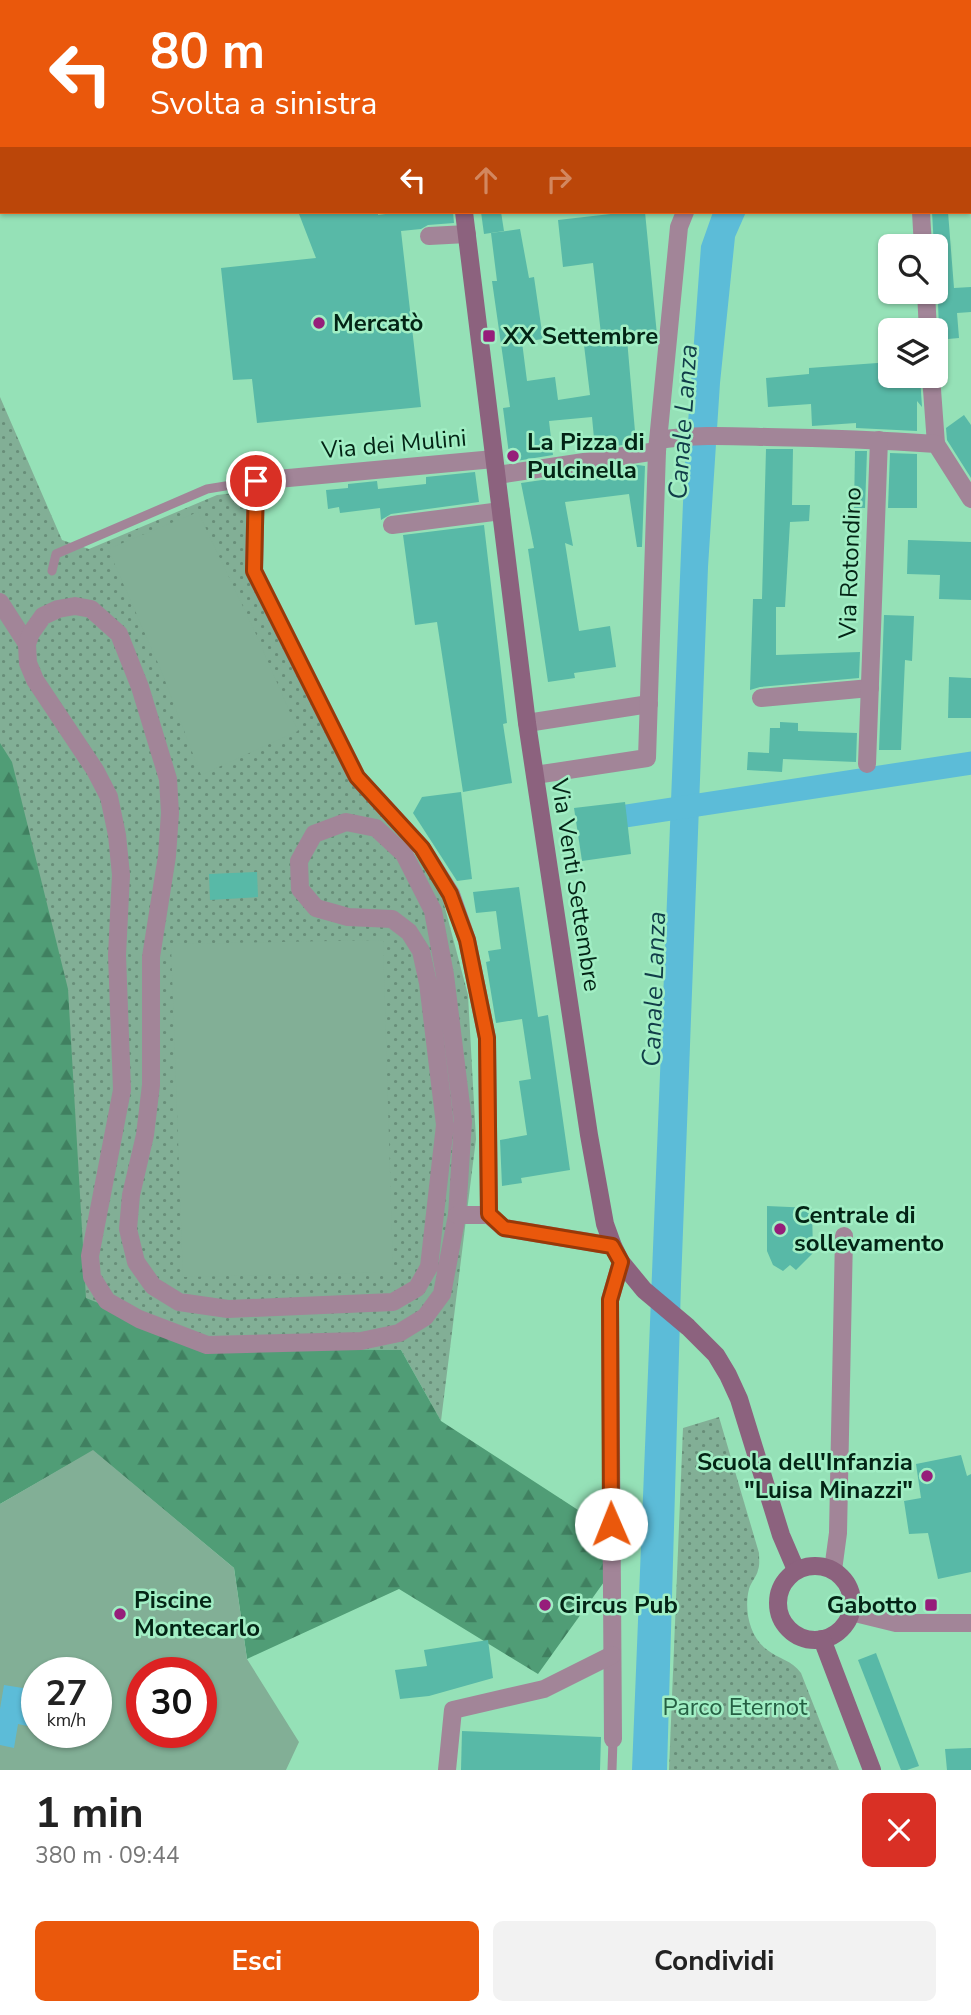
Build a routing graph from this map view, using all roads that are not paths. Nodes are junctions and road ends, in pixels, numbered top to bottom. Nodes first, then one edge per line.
1 (464, 214) edge
2 (684, 214) edge
3 (921, 214) edge
4 (467, 234) junction
5 (922, 234) edge
6 (429, 236) dead end
7 (932, 388) edge
8 (879, 440) junction
9 (664, 442) junction
10 (936, 444) junction
11 (496, 467) junction
12 (256, 481) junction
13 (971, 499) edge
14 (501, 511) junction
15 (392, 525) dead end
16 (52, 571) dead end
17 (0, 603) edge
18 (27, 644) junction
19 (870, 688) junction
20 (761, 698) dead end
21 (649, 704) junction
22 (527, 723) junction
23 (867, 764) dead end
24 (535, 775) junction
25 (489, 1214) junction
26 (457, 1215) junction
27 (844, 1236) dead end
28 (617, 1254) junction
29 (796, 1570) junction
30 (833, 1570) junction
31 (852, 1612) junction
32 (971, 1623) edge
33 (822, 1639) junction
34 (612, 1655) junction
35 (613, 1739) joint
36 (447, 1770) edge
37 (612, 1770) edge
38 (872, 1770) edge

1 - 4 main road, Via Venti Settembre
2 - 9 street
3 - 5 street
4 - 6 street
4 - 11 main road, Via Venti Settembre
7 - 10 street
8 - 9 street
8 - 10 street
8 - 19 street, Via Rotondino
9 - 11 street
9 - 21 street
10 - 13 street
11 - 12 street, Via dei Mulini
11 - 14 main road, Via Venti Settembre
12 - 16 lane
12 - 25 street
14 - 15 street
14 - 22 main road, Via Venti Settembre
17 - 18 street
18 - 26 street
18 - 26 street
19 - 20 street
19 - 23 street, Via Rotondino
21 - 22 street
21 - 24 street
22 - 24 main road, Via Venti Settembre
24 - 28 main road, Via Venti Settembre
25 - 26 street
25 - 28 street
27 - 30 street
28 - 29 main road
28 - 34 street
29 - 30 main road
29 - 33 main road
30 - 31 main road
31 - 32 street
31 - 33 main road
33 - 38 main road
34 - 35 street
34 - 36 street
35 - 37 lane

